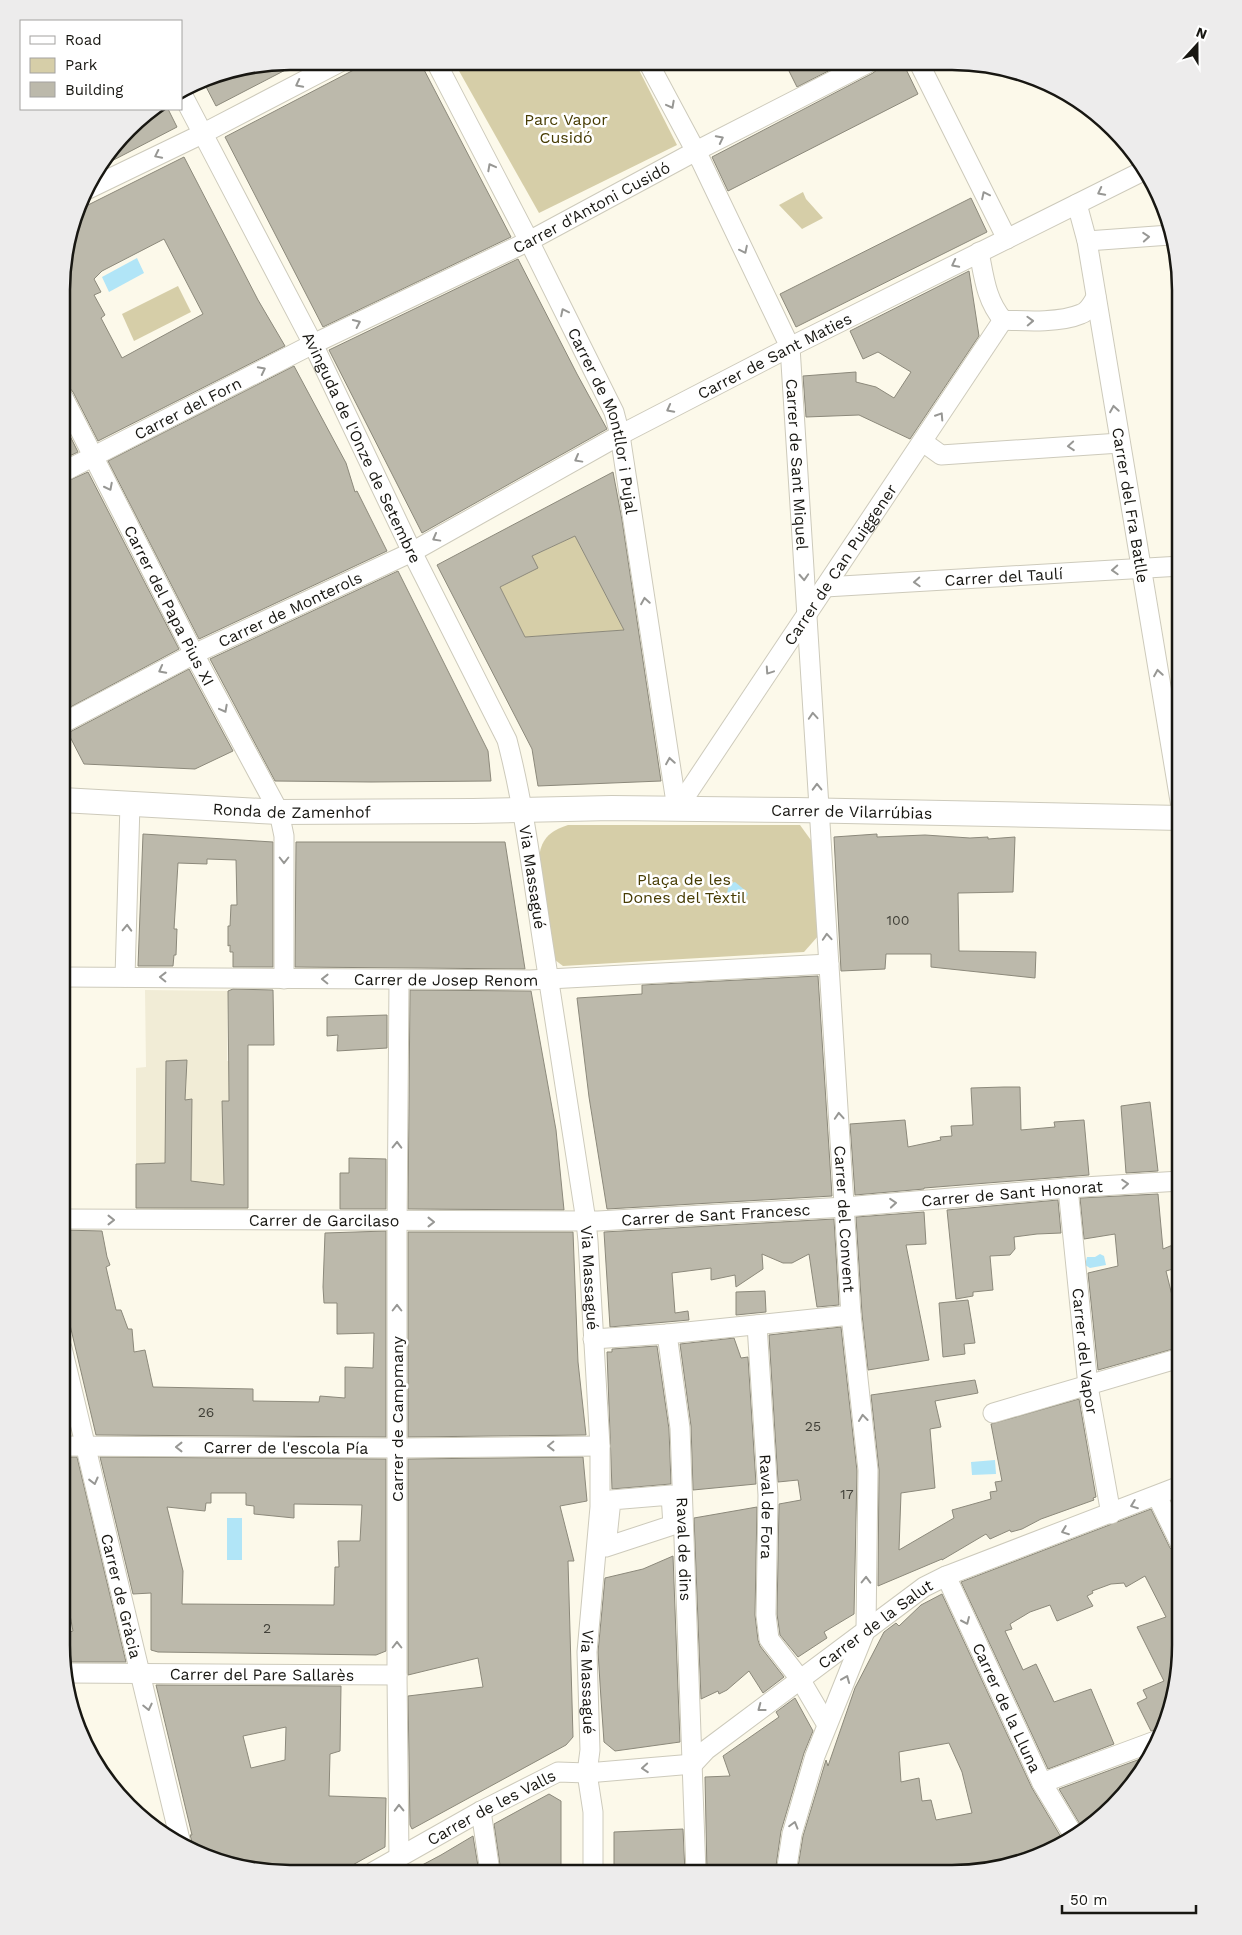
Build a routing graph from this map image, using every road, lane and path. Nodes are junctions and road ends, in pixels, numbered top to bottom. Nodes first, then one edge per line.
1 (325, 70) edge
2 (440, 70) edge
3 (652, 70) edge
4 (854, 70) edge
5 (922, 70) edge
6 (184, 98) edge
7 (202, 134) junction
8 (696, 151) junction
9 (1138, 173) edge
10 (98, 184) edge
11 (1077, 204) junction
12 (1165, 235) edge
13 (1007, 239) junction
14 (530, 241) junction
15 (1087, 241) junction
16 (979, 252) junction
17 (1096, 297) junction
18 (1003, 320) junction
19 (313, 344) junction
20 (790, 347) junction
21 (70, 411) edge
22 (620, 435) junction
23 (923, 442) junction
24 (1120, 443) junction
25 (93, 456) junction
26 (70, 468) edge
27 (412, 552) junction
28 (1172, 567) edge
29 (1141, 569) junction
30 (825, 588) junction
31 (806, 616) junction
32 (194, 654) junction
33 (70, 719) edge
34 (1172, 758) edge
35 (70, 800) edge
36 (130, 804) junction
37 (677, 809) junction
38 (522, 810) junction
39 (818, 810) junction
40 (279, 812) junction
41 (1172, 818) edge
42 (829, 964) junction
43 (125, 976) junction
44 (70, 977) edge
45 (284, 979) junction
46 (399, 980) junction
47 (549, 980) junction
48 (1172, 1182) edge
49 (1068, 1188) junction
50 (845, 1207) junction
51 (70, 1220) edge
52 (397, 1222) junction
53 (586, 1222) junction
54 (851, 1315) junction
55 (757, 1325) junction
56 (668, 1334) junction
57 (593, 1339) junction
58 (1172, 1360) edge
59 (70, 1382) edge
60 (1088, 1386) junction
61 (993, 1413) dead end
62 (70, 1446) edge
63 (85, 1446) junction
64 (600, 1446) junction
65 (398, 1448) junction
66 (1172, 1490) edge
67 (1158, 1496) junction
68 (1111, 1514) junction
69 (1172, 1526) edge
70 (946, 1576) junction
71 (866, 1629) junction
72 (140, 1672) junction
73 (72, 1673) edge
74 (397, 1675) junction
75 (800, 1679) junction
76 (827, 1724) junction
77 (1148, 1744) edge
78 (694, 1764) junction
79 (587, 1773) junction
80 (1042, 1783) junction
81 (480, 1811) junction
82 (1070, 1830) edge
83 (179, 1834) edge
84 (399, 1857) junction
85 (385, 1865) edge
86 (489, 1865) edge
87 (593, 1865) edge
88 (696, 1865) edge
89 (787, 1865) edge

1 -> 7 street
14 -> 2 street, Carrer de Montllor i Pujal
3 -> 8 street, Carrer de Sant Miquel
8 -> 4 street, Carrer d'Antoni Cusidó
13 -> 5 street
6 - 7 street, Avinguda de l'Onze de Setembre
7 -> 10 street
7 - 19 street, Avinguda de l'Onze de Setembre
8 - 14 street, Carrer d'Antoni Cusidó
8 -> 20 street, Carrer de Sant Miquel
9 -> 11 street, Carrer de Sant Maties
11 - 13 street, Carrer de Sant Maties
11 - 15 street, Carrer del Fra Batlle
15 -> 12 street
13 - 16 street, Carrer de Sant Maties
19 -> 14 street, Carrer d'Antoni Cusidó
22 -> 14 street, Carrer de Montllor i Pujal
15 - 17 street, Carrer del Fra Batlle
16 - 18 street
16 -> 20 street, Carrer de Sant Maties
18 -> 17 street
24 -> 17 street, Carrer del Fra Batlle
23 -> 18 street, Carrer de Can Puiggener
25 -> 19 street, Carrer del Forn
19 - 27 street, Avinguda de l'Onze de Setembre
20 -> 22 street, Carrer de Sant Maties
20 -> 31 street, Carrer de Sant Miquel
21 - 25 street, Carrer del Papa Pius XI
22 -> 27 street, Carrer de Sant Maties
37 -> 22 street, Carrer de Montllor i Pujal
24 -> 23 street
23 - 30 street, Carrer de Can Puiggener
24 - 29 street, Carrer del Fra Batlle
25 - 26 street, Carrer del Forn
25 -> 32 street, Carrer del Papa Pius XI
27 - 32 street, Carrer de Monterols
27 - 38 street, Avinguda de l'Onze de Setembre
28 - 29 street, Carrer del Taulí
29 -> 30 street, Carrer del Taulí
34 -> 29 street, Carrer del Fra Batlle
30 - 31 street, Carrer de Can Puiggener
31 -> 37 street, Carrer de Can Puiggener
39 -> 31 street, Carrer de Sant Miquel
32 -> 33 street, Carrer de Monterols
32 -> 40 street, Carrer del Papa Pius XI
35 - 36 main road, Ronda de Zamenhof
36 - 40 main road, Ronda de Zamenhof
43 -> 36 street
37 - 38 main road, Carrer de Vilarrúbias
37 - 39 main road, Carrer de Vilarrúbias
38 - 40 main road, Ronda de Zamenhof
38 - 47 street, Via Massagué
39 - 41 main road, Carrer de Vilarrúbias
42 -> 39 street, Carrer del Convent
40 -> 45 street, Carrer del Papa Pius XI
42 - 47 street, Carrer de Josep Renom
50 -> 42 street, Carrer del Convent
43 - 44 street, Carrer de Josep Renom
45 -> 43 street, Carrer de Josep Renom
46 -> 45 street, Carrer de Josep Renom
46 - 47 street, Carrer de Josep Renom
52 -> 46 street, Carrer de Campmany
47 - 53 street, Via Massagué
49 -> 48 street, Carrer de Sant Honorat
50 -> 49 street, Carrer de Sant Honorat
49 - 60 street, Carrer del Vapor
50 - 53 street, Carrer de Sant Francesc
50 - 54 street, Carrer del Convent
51 -> 52 street, Carrer de Garcilaso
52 -> 53 street, Carrer de Garcilaso
65 -> 52 street, Carrer de Campmany
53 - 57 street, Via Massagué
54 - 55 street
71 -> 54 street, Carrer del Convent
55 - 56 street
55 - 75 street, Raval de Fora
56 - 57 street
56 - 78 street, Raval de dins
57 - 64 street, Via Massagué
58 - 60 street
59 - 63 street, Carrer de Gràcia
60 - 61 street
60 - 68 street, Carrer del Vapor
62 - 63 street, Carrer de l'escola Pía
65 -> 63 street, Carrer de l'escola Pía
63 -> 72 street, Carrer de Gràcia
64 -> 65 street, Carrer de l'escola Pía
64 - 79 street, Via Massagué
74 -> 65 street, Carrer de Campmany
66 - 67 street, Carrer de la Salut
67 -> 68 street, Carrer de la Salut
67 - 69 street
68 -> 70 street, Carrer de la Salut
70 - 71 street, Carrer de la Salut
70 -> 80 street, Carrer de la Lluna
71 - 75 street, Carrer de la Salut
76 -> 71 street
72 - 73 street, Carrer del Pare Sallarès
72 - 74 street, Carrer del Pare Sallarès
72 -> 83 street, Carrer de Gràcia
84 -> 74 street, Carrer de Campmany
75 - 76 street, Raval de Fora
75 -> 78 street, Carrer de la Salut
89 -> 76 street
77 - 80 street
78 -> 79 street
78 - 88 street, Raval de dins
79 - 81 street, Carrer de les Valls
79 - 87 street, Via Massagué
80 - 82 street, Carrer de la Lluna
81 - 84 street, Carrer de les Valls
81 - 86 street
84 - 85 street, Carrer de les Valls

